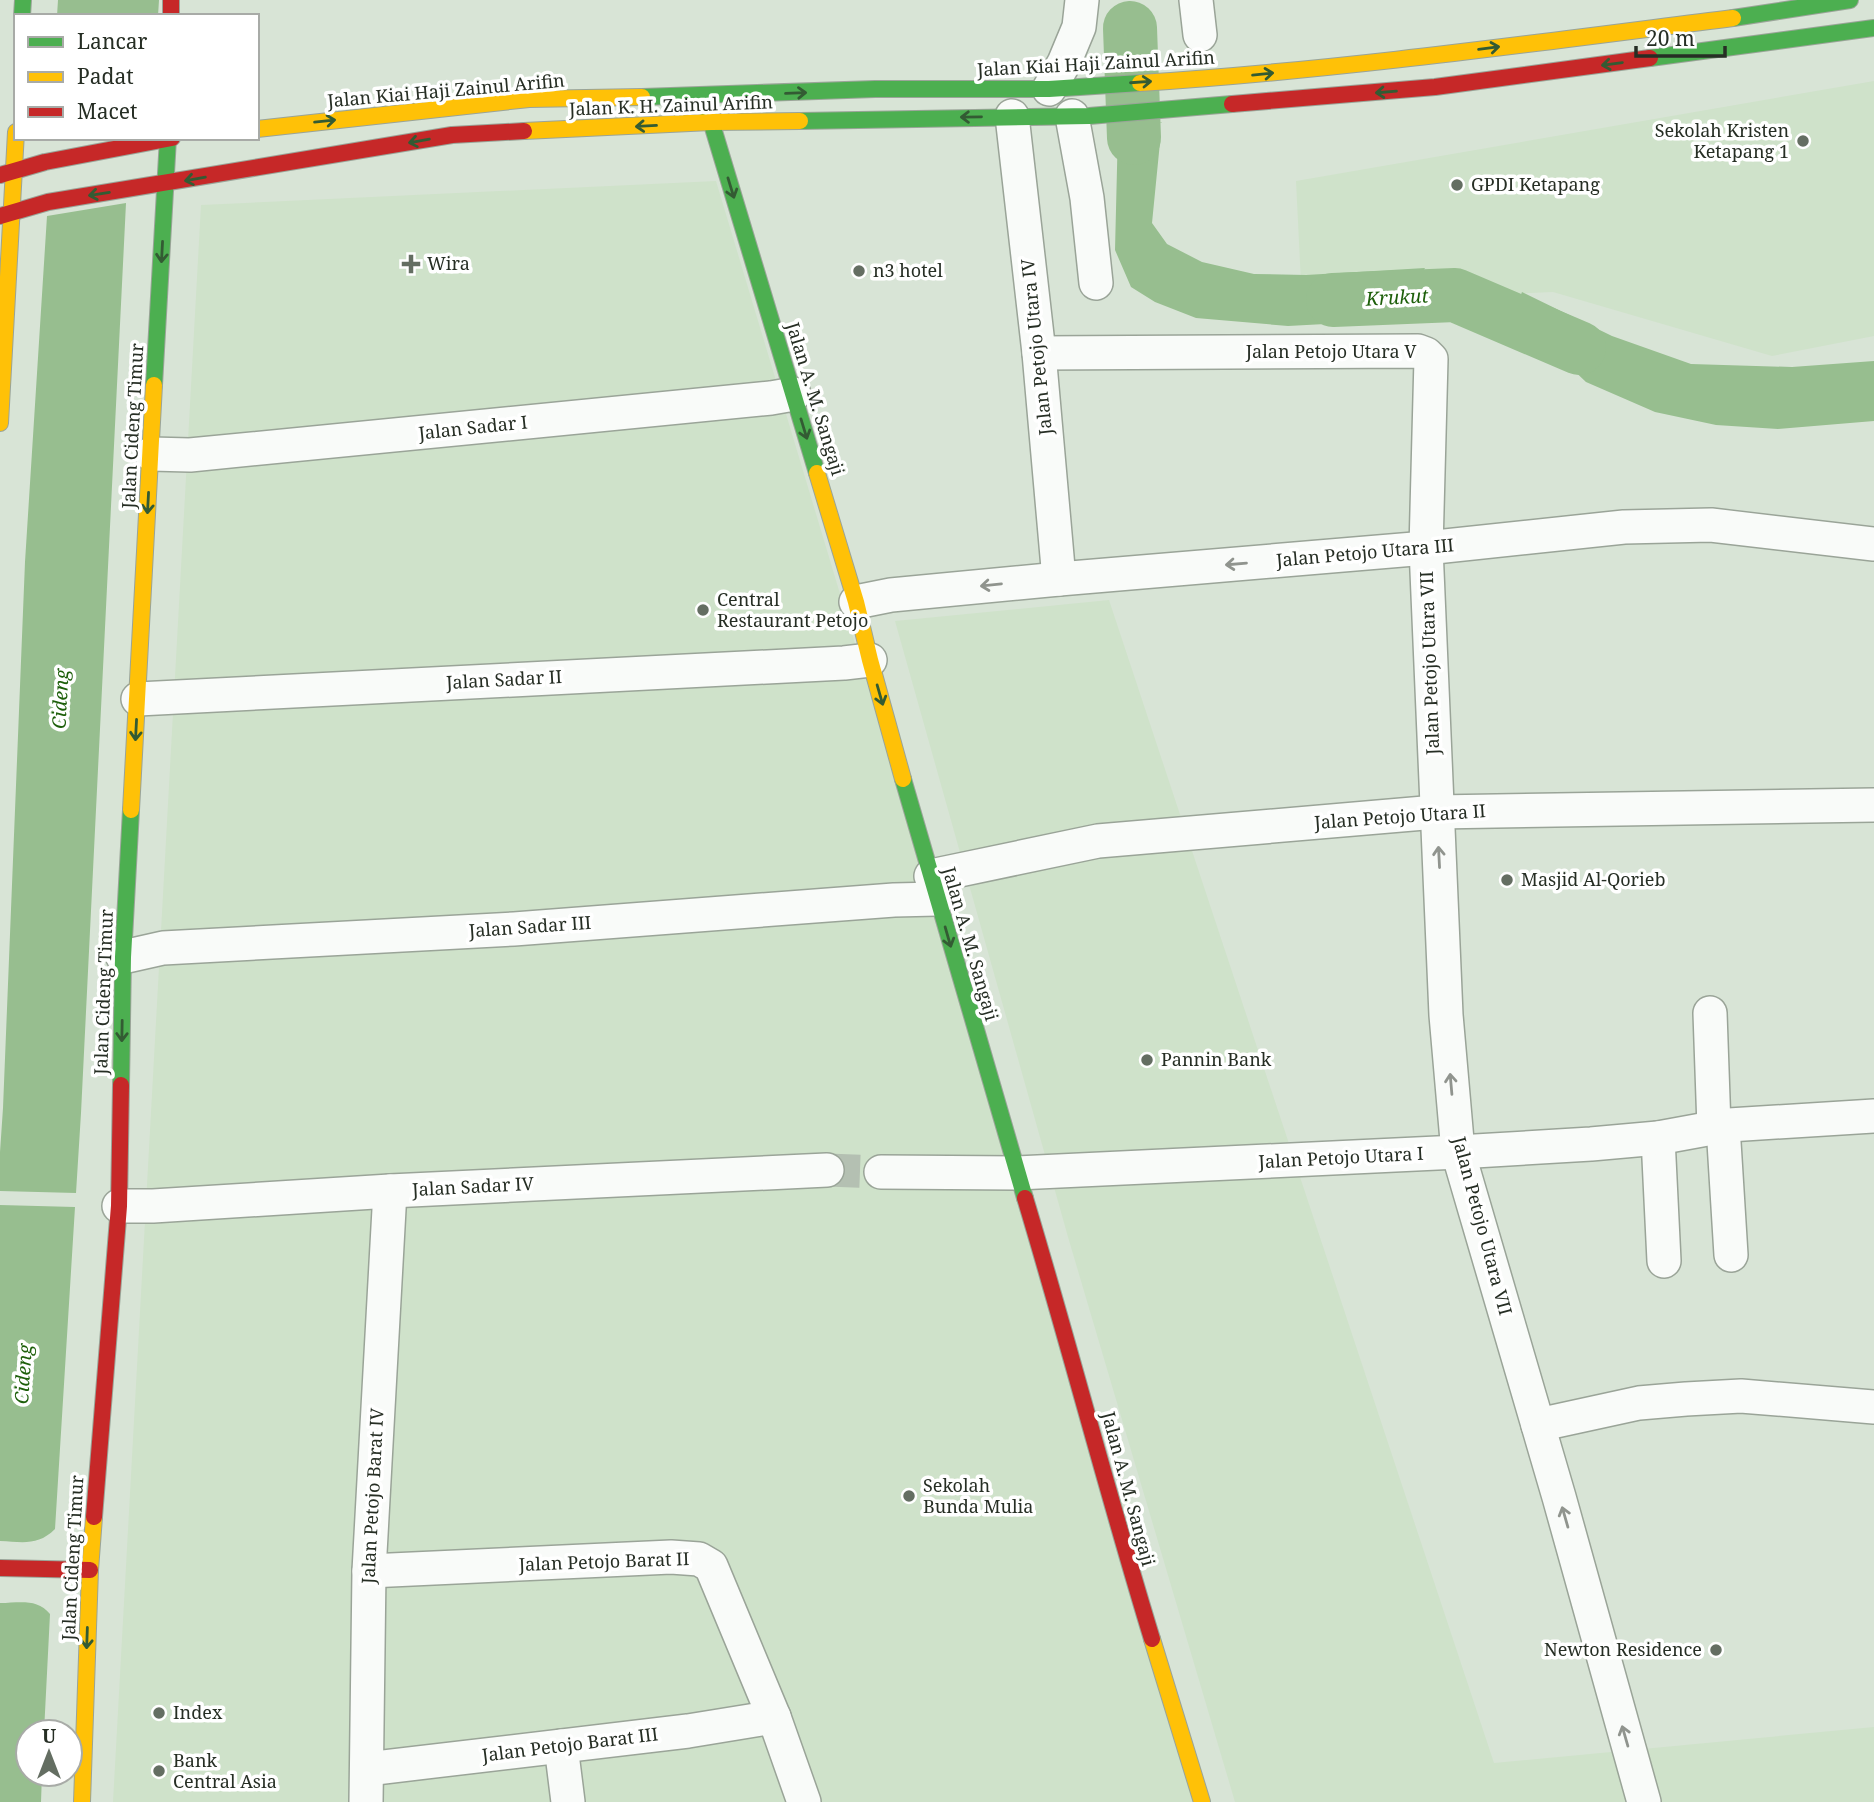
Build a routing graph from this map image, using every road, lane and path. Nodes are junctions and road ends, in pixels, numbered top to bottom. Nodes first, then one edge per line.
1 (1082, 0) edge
2 (1196, 0) edge
3 (1850, 0) edge
4 (1874, 29) edge
5 (1200, 35) dead end
6 (1049, 89) junction
7 (703, 96) junction
8 (1012, 116) junction
9 (1080, 116) junction
10 (711, 122) junction
11 (259, 129) edge
12 (14, 140) edge
13 (160, 140) edge
14 (165, 140) edge
15 (6, 173) edge
16 (158, 185) junction
17 (6, 214) edge
18 (1096, 283) dead end
19 (1039, 353) junction
20 (794, 394) junction
21 (0, 423) edge
22 (151, 454) junction
23 (1874, 544) edge
24 (1426, 548) junction
25 (1059, 579) junction
26 (856, 602) junction
27 (870, 660) junction
28 (138, 699) junction
29 (1874, 805) edge
30 (1436, 812) junction
31 (934, 887) junction
32 (123, 957) junction
33 (1710, 1013) dead end
34 (1874, 1116) edge
35 (1718, 1127) junction
36 (1658, 1138) junction
37 (1458, 1152) junction
38 (827, 1170) tunnel mouth
39 (881, 1172) tunnel mouth
40 (1017, 1173) junction
41 (390, 1191) junction
42 (119, 1206) junction
43 (1731, 1255) dead end
44 (1664, 1261) dead end
45 (1874, 1407) edge
46 (1538, 1425) junction
47 (0, 1568) edge
48 (90, 1570) junction
49 (369, 1571) junction
50 (774, 1717) junction
51 (561, 1746) junction
52 (367, 1769) junction
53 (82, 1802) edge
54 (366, 1802) edge
55 (568, 1802) edge
56 (804, 1802) edge
57 (1202, 1802) edge
58 (1644, 1802) edge

1 - 6 street
2 - 5 street
6 -> 3 street, Jalan Kiai Haji Zainul Arifin
4 -> 9 street, Jalan K. H. Zainul Arifin
7 -> 6 street, Jalan Kiai Haji Zainul Arifin
7 - 10 street, Jalan A. M. Sangaji
11 -> 7 street, Jalan Kiai Haji Zainul Arifin
8 - 9 street, Jalan K. H. Zainul Arifin
8 -> 10 street, Jalan K. H. Zainul Arifin
8 - 19 street, Jalan Petojo Utara IV
9 - 18 street
10 -> 16 street, Jalan K. H. Zainul Arifin
10 -> 20 street, Jalan A. M. Sangaji
12 - 15 street
13 - 15 street
14 - 16 street, Jalan Cideng Timur
15 - 17 street
16 -> 17 street
16 -> 22 street, Jalan Cideng Timur
17 - 21 street
19 - 24 street, Jalan Petojo Utara V
19 - 25 street, Jalan Petojo Utara IV
20 - 22 street, Jalan Sadar I
20 -> 26 street, Jalan A. M. Sangaji
22 -> 28 street, Jalan Cideng Timur
23 - 24 street, Jalan Petojo Utara III
24 -> 25 street, Jalan Petojo Utara III
24 - 30 street, Jalan Petojo Utara VII
25 -> 26 street, Jalan Petojo Utara III
26 - 27 street, Jalan A. M. Sangaji
27 - 28 street, Jalan Sadar II
27 -> 31 street, Jalan A. M. Sangaji
28 -> 32 street, Jalan Cideng Timur
29 - 30 street, Jalan Petojo Utara II
30 - 31 street, Jalan Petojo Utara II
37 -> 30 street, Jalan Petojo Utara VII
31 - 32 street, Jalan Sadar III
31 -> 40 street, Jalan A. M. Sangaji
32 -> 42 street, Jalan Cideng Timur
33 - 35 street
34 - 35 street, Jalan Petojo Utara I
35 - 36 street, Jalan Petojo Utara I
35 - 43 street
36 - 37 street, Jalan Petojo Utara I
36 - 44 street
37 - 40 street, Jalan Petojo Utara I
37 - 46 street, Jalan Petojo Utara VII
38 - 41 street, Jalan Sadar IV
39 - 40 street
40 - 57 street, Jalan A. M. Sangaji
41 - 42 street, Jalan Sadar IV
41 - 49 street, Jalan Petojo Barat IV
42 - 48 street, Jalan Cideng Timur
45 - 46 street
58 -> 46 street, Jalan Petojo Utara VII
47 - 48 street
48 -> 53 street, Jalan Cideng Timur
49 - 50 street, Jalan Petojo Barat II
49 - 52 street, Jalan Petojo Barat IV
50 - 51 street, Jalan Petojo Barat III
50 - 56 street, Jalan Petojo Barat II
51 - 52 street, Jalan Petojo Barat III
51 - 55 street
52 - 54 street, Jalan Petojo Barat IV

